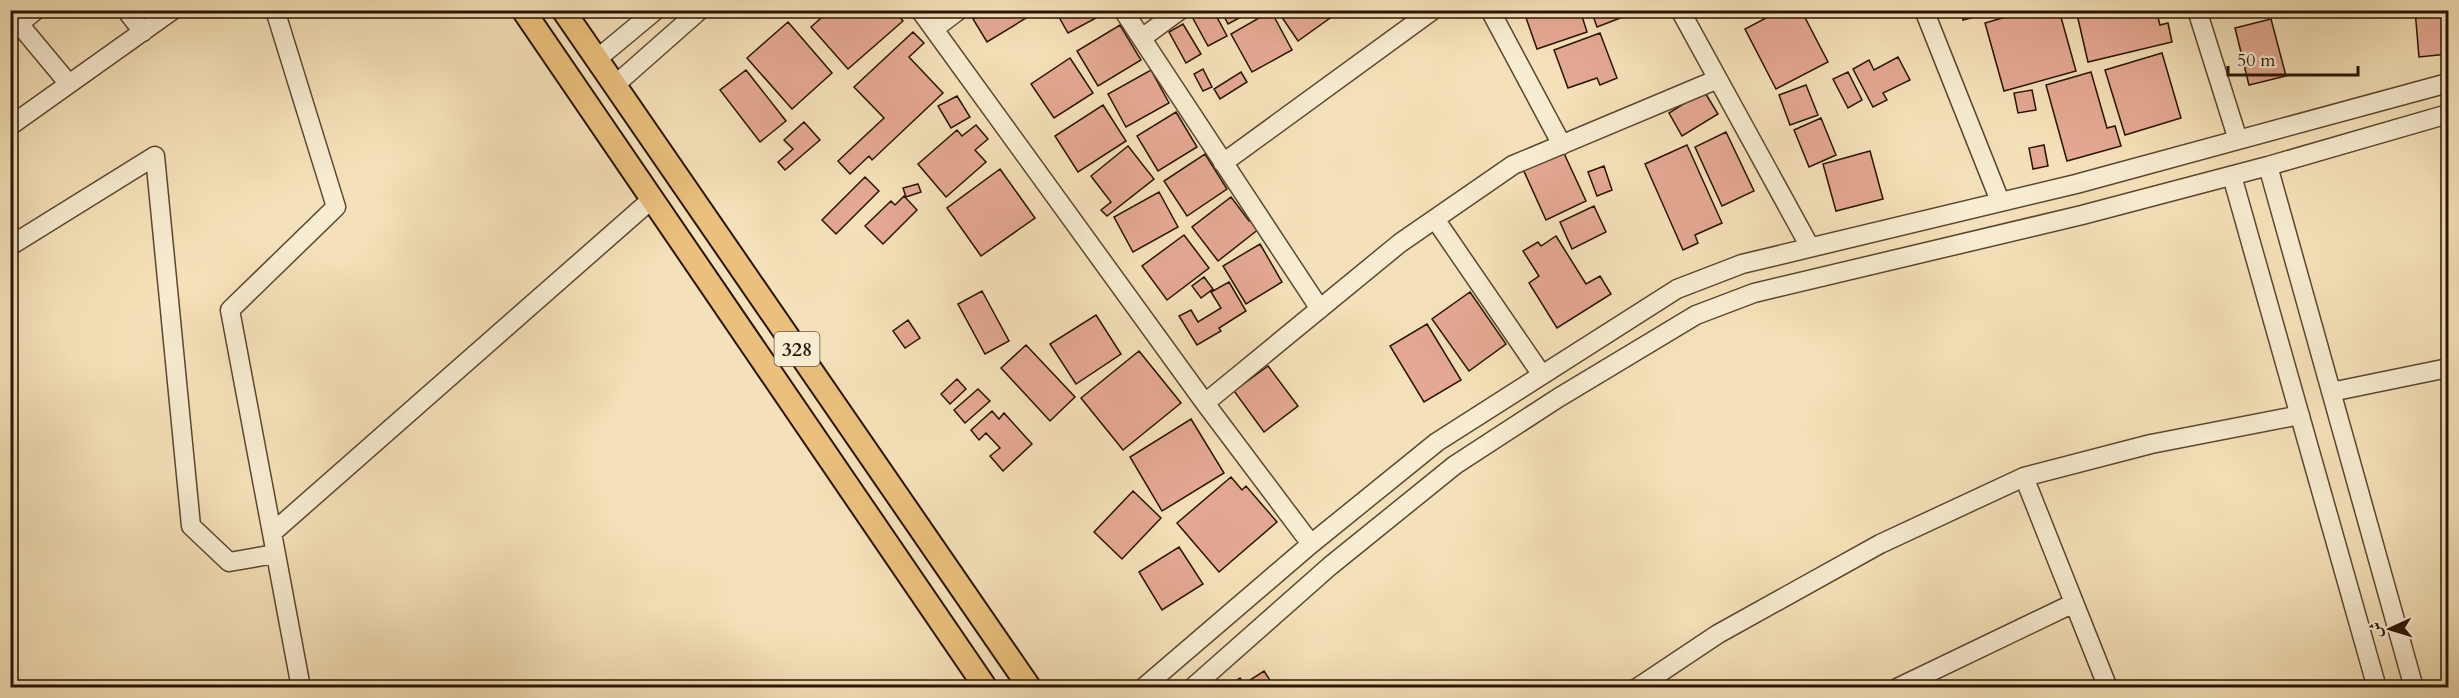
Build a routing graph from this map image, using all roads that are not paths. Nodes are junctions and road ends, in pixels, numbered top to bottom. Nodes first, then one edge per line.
1 (36, 10) edge
2 (126, 10) edge
3 (173, 10) edge
4 (275, 10) edge
5 (523, 10) edge
6 (563, 10) edge
7 (656, 10) edge
8 (700, 10) edge
9 (920, 10) edge
10 (959, 10) edge
11 (1123, 10) edge
12 (1180, 10) edge
13 (1433, 10) edge
14 (1490, 10) edge
15 (1680, 10) edge
16 (1924, 10) edge
17 (2197, 10) edge
18 (934, 29) junction
19 (143, 32) junction
20 (1142, 38) junction
21 (597, 59) junction
22 (1718, 79) junction
23 (2448, 83) edge
24 (69, 84) junction
25 (615, 85) junction
26 (2448, 114) edge
27 (10, 126) edge
28 (2238, 140) junction
29 (1562, 144) junction
30 (1223, 163) junction
31 (2268, 166) junction
32 (2232, 176) junction
33 (652, 199) junction
34 (2000, 201) junction
35 (1435, 219) junction
36 (10, 246) edge
37 (1810, 247) junction
38 (1320, 309) junction
39 (2448, 368) edge
40 (1542, 375) junction
41 (2331, 392) junction
42 (1205, 403) junction
43 (2300, 415) junction
44 (2025, 477) junction
45 (272, 533) junction
46 (1311, 544) junction
47 (275, 554) junction
48 (2074, 603) junction
49 (2373, 686) edge
50 (301, 687) edge
51 (986, 687) edge
52 (1030, 687) edge
53 (1143, 687) edge
54 (1192, 687) edge
55 (1637, 687) edge
56 (1898, 687) edge
57 (2108, 687) edge
58 (2414, 687) edge

1 - 24 street
2 - 19 street
3 - 19 street
4 - 45 street
5 - 33 main road
6 - 21 main road, 328
7 - 21 street
8 - 25 street
9 - 18 street
10 - 18 street
11 - 20 street
12 - 20 street
13 - 30 street
14 - 29 street
15 - 22 street
16 - 34 street
17 - 28 street
18 - 42 street
19 - 24 street
20 - 30 street
21 - 25 main road, 328
22 - 29 street
22 - 37 street
23 - 28 street
24 - 27 street
25 - 52 main road, 328
26 - 31 street
28 - 34 street
29 - 35 street
30 - 38 street
31 - 32 street
31 - 41 street
32 - 43 street
32 - 54 street
33 - 45 street
33 - 51 main road
34 - 37 street
35 - 38 street
35 - 40 street
36 - 47 street
37 - 40 street
38 - 42 street
39 - 41 street
40 - 46 street
41 - 58 street
42 - 46 street
43 - 44 street
43 - 49 street
44 - 48 street
44 - 55 street
45 - 47 street
46 - 53 street
47 - 50 street
48 - 56 street
48 - 57 street

